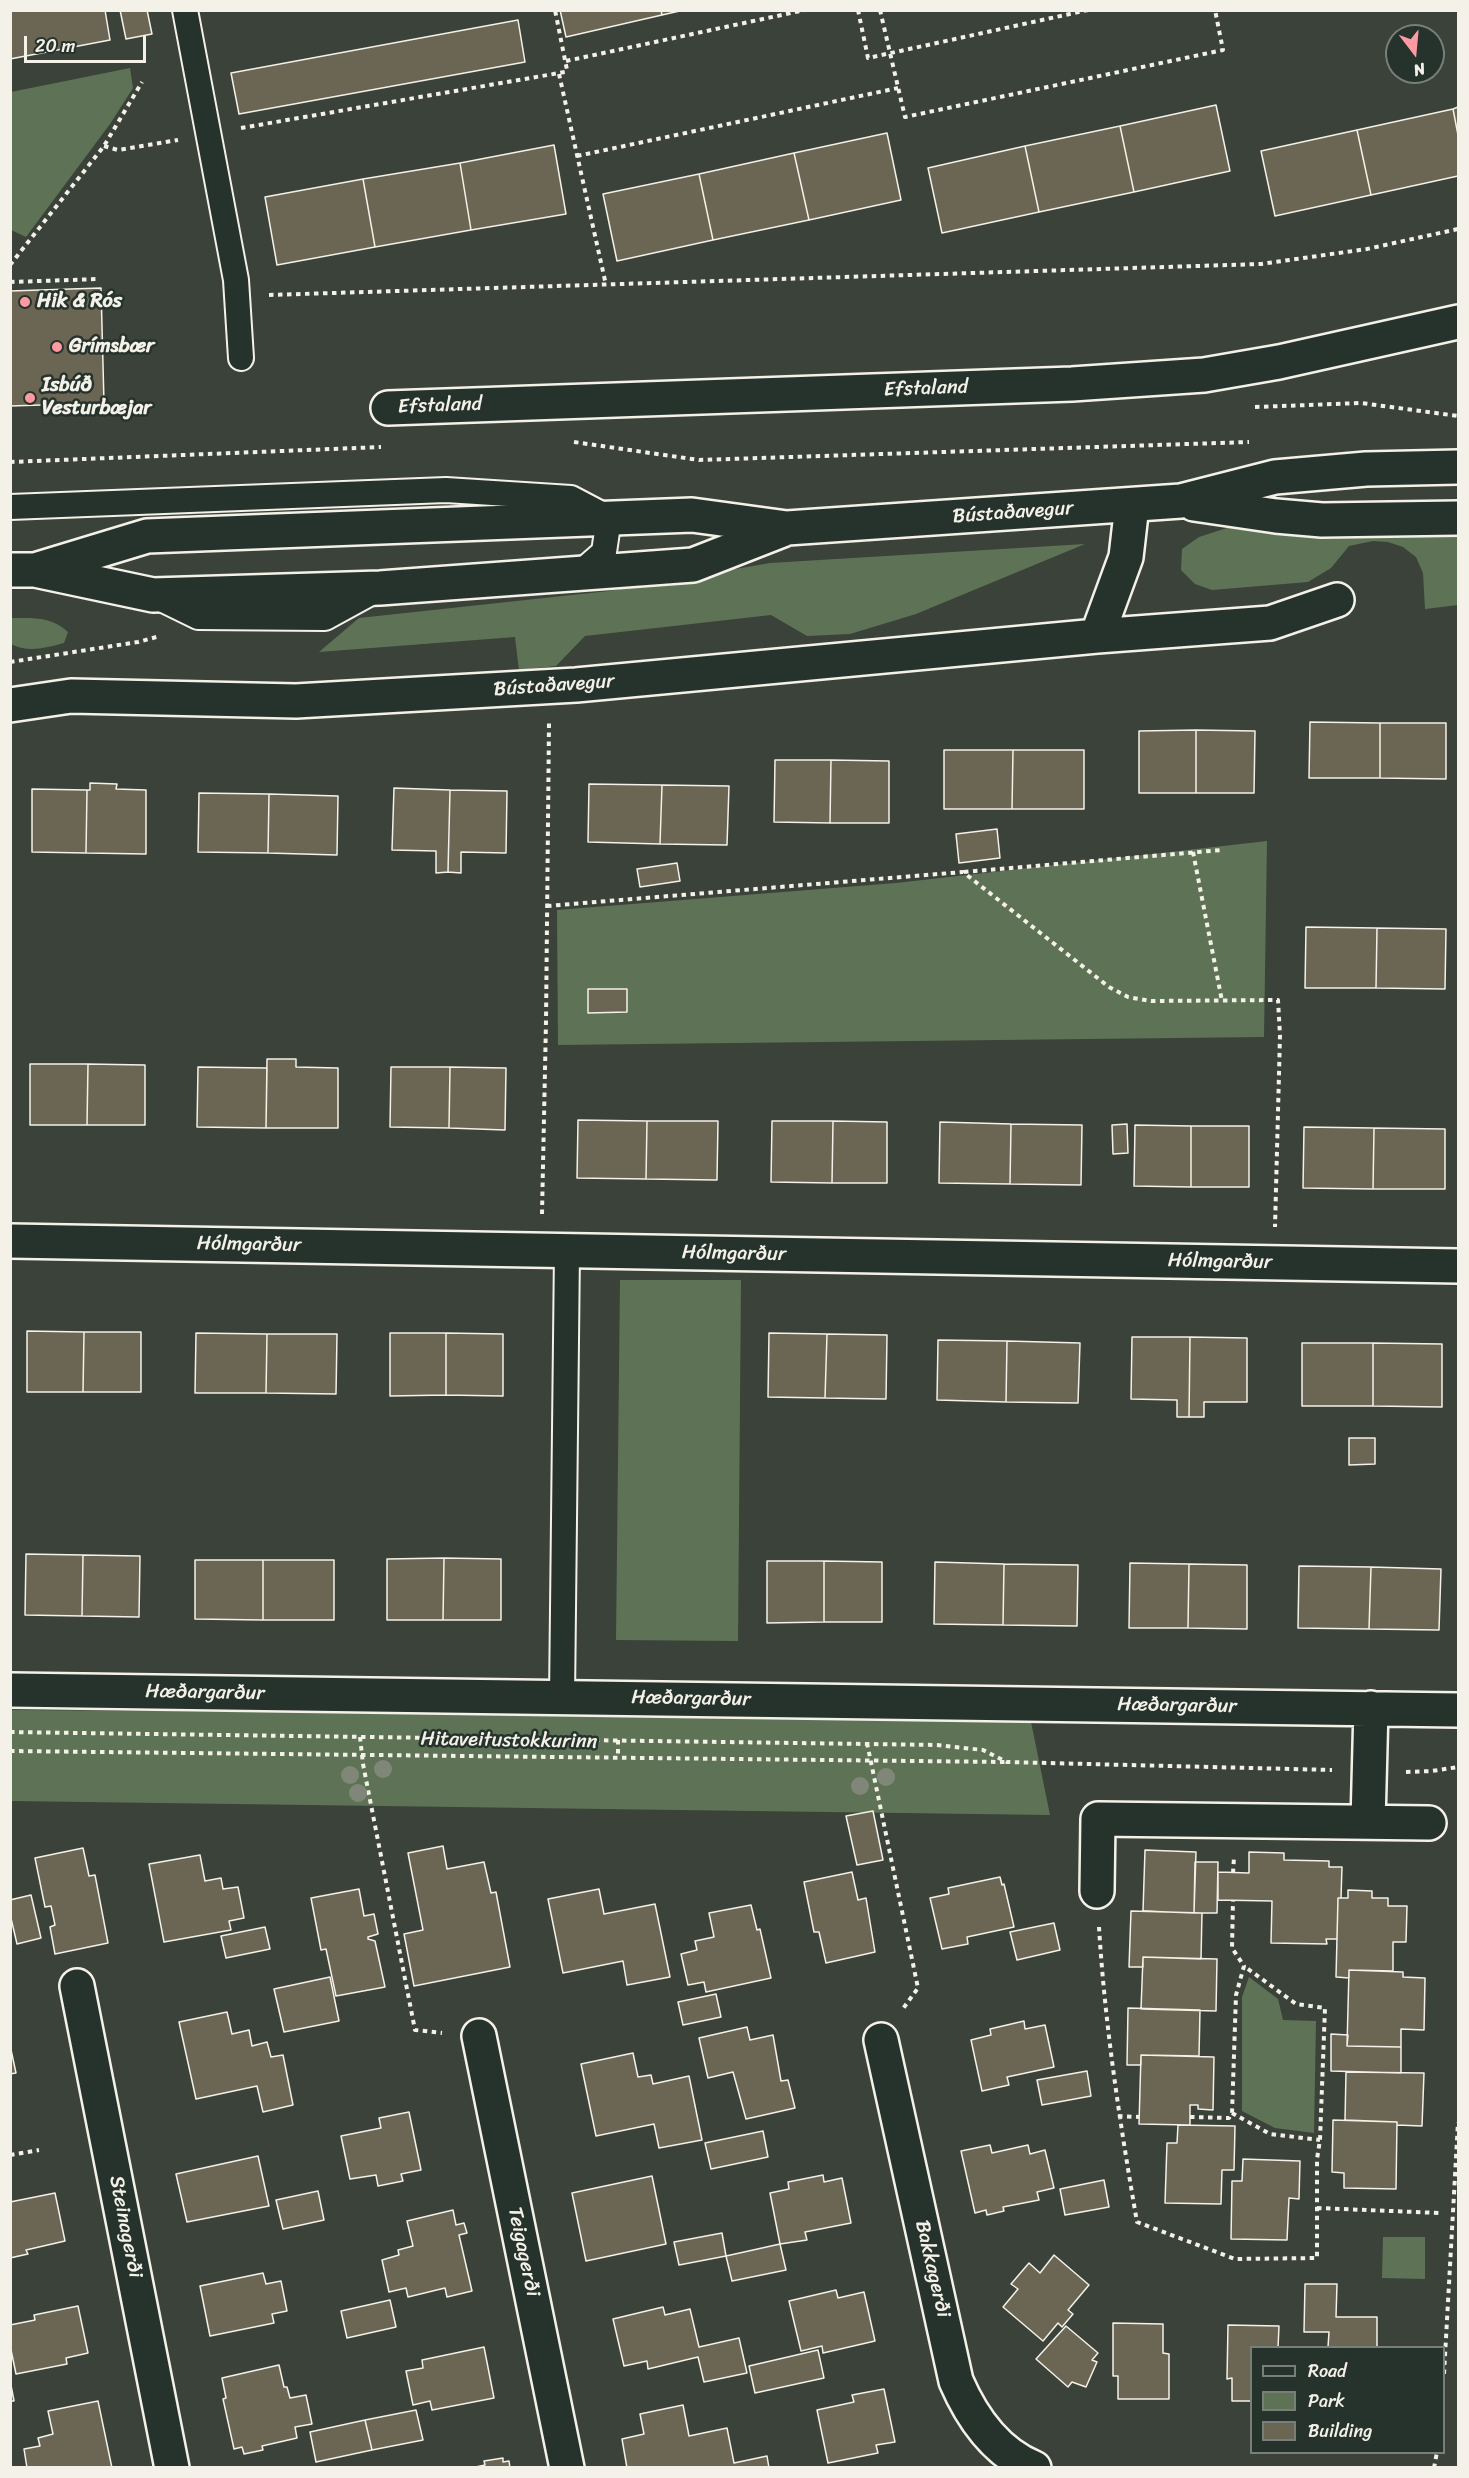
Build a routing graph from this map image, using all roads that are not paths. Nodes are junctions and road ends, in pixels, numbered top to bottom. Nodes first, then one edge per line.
1 (185, 10) edge
2 (1458, 322) edge
3 (241, 358) dead end
4 (388, 408) dead end
5 (1458, 467) edge
6 (1181, 501) junction
7 (1132, 505) junction
8 (10, 507) edge
9 (609, 518) junction
10 (1458, 518) edge
11 (787, 528) junction
12 (18, 568) edge
13 (580, 573) junction
14 (1337, 600) dead end
15 (1097, 636) junction
16 (10, 705) edge
17 (10, 1241) edge
18 (554, 1251) junction
19 (1458, 1266) edge
20 (10, 1690) edge
21 (562, 1698) junction
22 (1371, 1708) junction
23 (1458, 1710) edge
24 (1368, 1822) junction
25 (1429, 1823) dead end
26 (1097, 1891) road end
27 (77, 1986) dead end
28 (479, 2036) road end
29 (881, 2040) road end
30 (172, 2468) edge
31 (567, 2468) edge
32 (1034, 2468) edge

1 - 3 lane
2 - 4 street, Efstaland
5 - 6 street, Bústaðavegur
6 - 7 street, Bústaðavegur
6 - 10 street, Bústaðavegur
7 - 11 street, Bústaðavegur
7 - 15 street
8 - 9 lane
9 - 11 street, Bústaðavegur
9 - 12 street, Bústaðavegur
9 - 13 lane
11 - 13 street, Bústaðavegur
12 - 13 street, Bústaðavegur
14 - 15 street, Bústaðavegur
15 - 16 street, Bústaðavegur
17 - 18 street, Hólmgarður
18 - 19 street, Hólmgarður
18 - 21 lane
20 - 21 street, Hæðargarður
21 - 22 street, Hæðargarður
22 - 23 street, Hæðargarður
22 - 24 street
24 - 25 street
24 - 26 street
27 - 30 street, Steinagerði
28 - 31 street, Teigagerði
29 - 32 street, Bakkagerði

